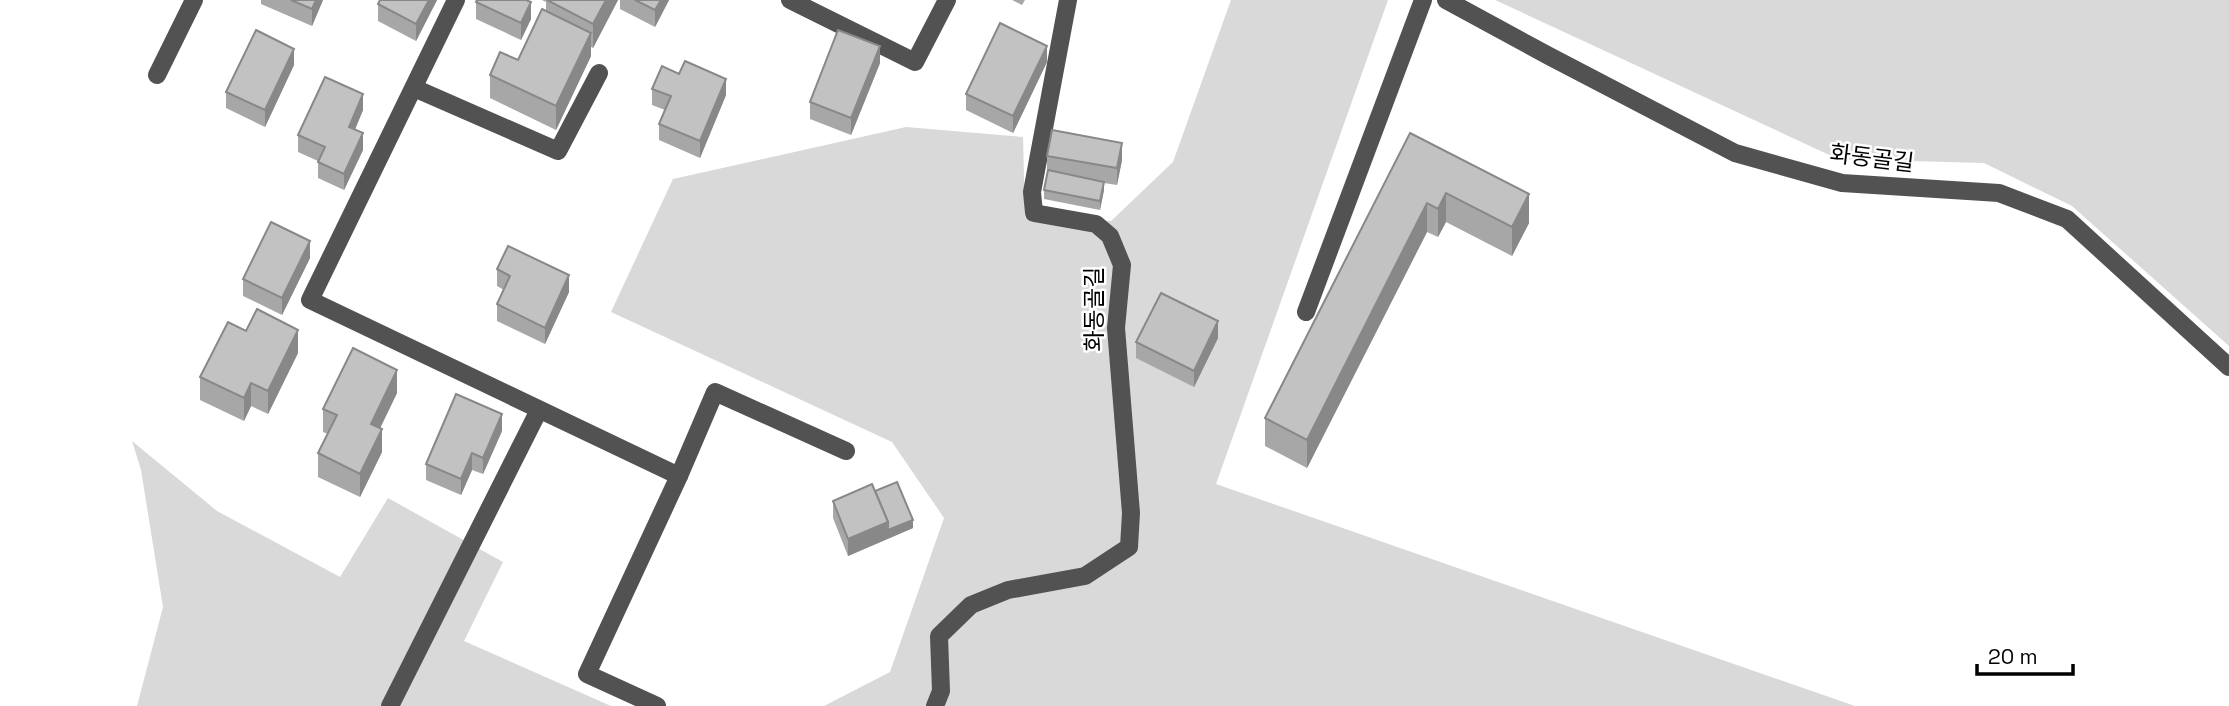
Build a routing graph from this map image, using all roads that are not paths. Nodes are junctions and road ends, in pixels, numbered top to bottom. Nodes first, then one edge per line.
1 (194, 0) edge
2 (456, 0) edge
3 (790, 0) edge
4 (947, 0) edge
5 (1068, 0) edge
6 (1423, 0) edge
7 (1446, 0) edge
8 (599, 73) dead end
9 (157, 75) dead end
10 (414, 88) junction
11 (1306, 312) dead end
12 (2229, 367) edge
13 (539, 410) junction
14 (846, 451) dead end
15 (679, 476) junction
16 (390, 706) edge
17 (657, 706) edge
18 (935, 706) edge

1 - 9 street
2 - 10 street
3 - 4 street
5 - 18 street, 화동골길
6 - 11 street
7 - 12 street, 화동골길
8 - 10 street
10 - 13 street
13 - 15 street
13 - 16 street
14 - 15 street
15 - 17 street

